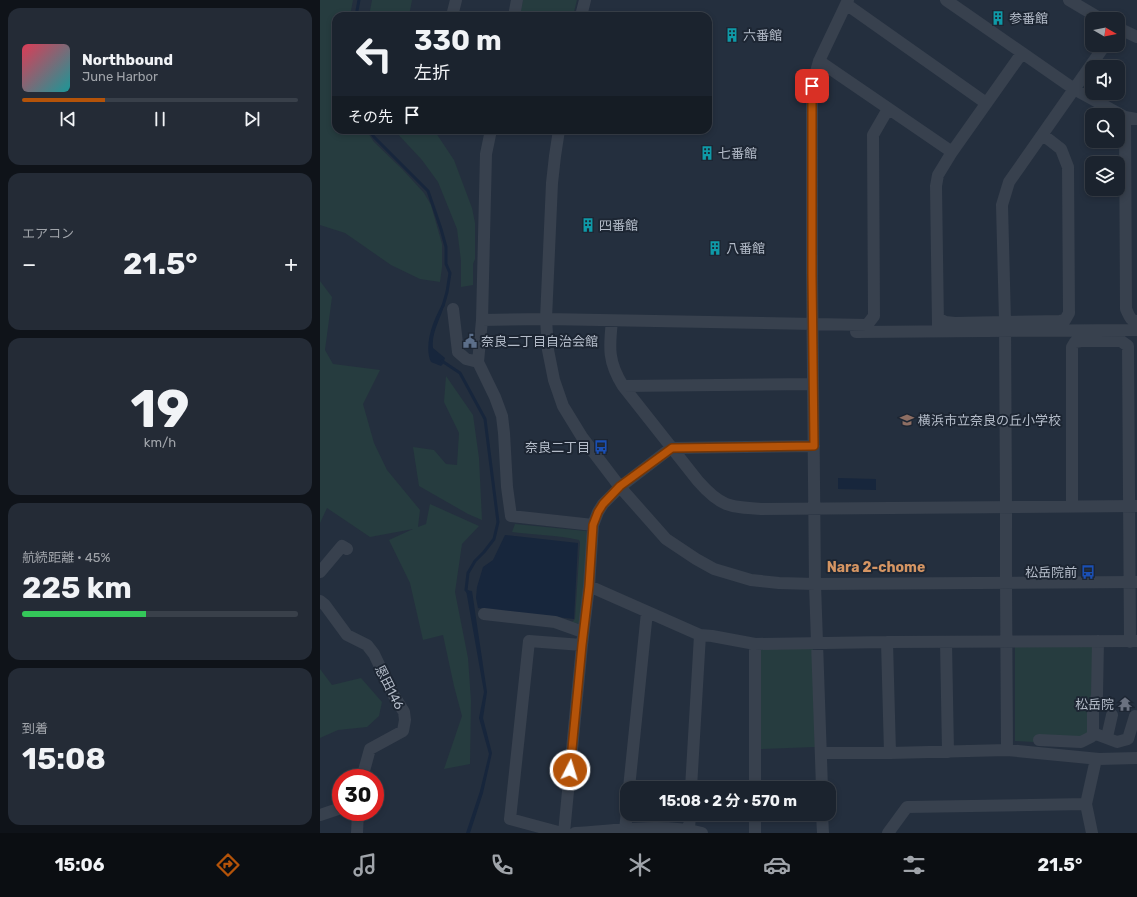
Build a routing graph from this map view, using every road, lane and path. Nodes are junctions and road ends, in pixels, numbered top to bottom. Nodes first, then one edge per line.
1 (456, 0) edge
2 (517, 0) edge
3 (585, 0) edge
4 (946, 0) edge
5 (1069, 0) edge
6 (847, 2) edge
7 (453, 12) edge
8 (515, 12) edge
9 (582, 12) edge
10 (1089, 12) edge
11 (1125, 31) edge
12 (1137, 37) edge
13 (1100, 52) edge
14 (1022, 53) junction
15 (819, 60) junction
16 (1074, 89) junction
17 (986, 103) junction
18 (1109, 108) edge
19 (888, 109) junction
20 (1125, 117) joint
21 (1137, 119) edge
22 (490, 134) edge
23 (558, 134) edge
24 (1042, 135) junction
25 (952, 152) junction
26 (453, 309) dead end
27 (1069, 313) junction
28 (938, 318) junction
29 (546, 319) junction
30 (872, 319) junction
31 (482, 320) junction
32 (1134, 320) edge
33 (612, 321) junction
34 (1004, 326) junction
35 (812, 328) junction
36 (1132, 330) edge
37 (938, 331) junction
38 (1071, 331) junction
39 (878, 332) junction
40 (1128, 346) junction
41 (1072, 347) junction
42 (478, 362) junction
43 (813, 384) junction
44 (623, 386) junction
45 (814, 446) junction
46 (672, 448) junction
47 (620, 486) junction
48 (1133, 506) edge
49 (1006, 507) junction
50 (1072, 507) junction
51 (814, 509) junction
52 (593, 525) junction
53 (342, 545) dead end
54 (320, 572) edge
55 (1006, 582) junction
56 (1133, 582) edge
57 (815, 584) junction
58 (589, 586) junction
59 (320, 601) edge
60 (647, 612) junction
61 (484, 614) dead end
62 (583, 632) junction
63 (700, 635) junction
64 (1098, 641) junction
65 (887, 642) junction
66 (946, 642) junction
67 (1007, 642) junction
68 (1133, 642) edge
69 (817, 643) junction
70 (755, 644) junction
71 (582, 645) junction
72 (1112, 715) dead end
73 (1135, 722) edge
74 (1093, 733) junction
75 (1107, 737) junction
76 (1038, 740) dead end
77 (1007, 750) junction
78 (948, 752) junction
79 (821, 753) junction
80 (890, 753) junction
81 (1137, 758) edge
82 (1096, 759) junction
83 (364, 769) edge
84 (630, 781) edge
85 (691, 781) edge
86 (755, 781) edge
87 (822, 781) edge
88 (1086, 804) junction
89 (332, 811) edge
90 (320, 815) edge
91 (358, 821) edge
92 (626, 821) edge
93 (690, 821) edge
94 (755, 821) edge
95 (822, 821) edge
96 (625, 830) junction
97 (689, 830) junction
98 (357, 833) edge
99 (563, 833) edge
100 (575, 833) edge
101 (702, 833) edge
102 (755, 833) edge
103 (823, 833) edge
104 (888, 833) edge
105 (1092, 833) edge

1 - 7 street
2 - 8 street
3 - 9 street
4 - 14 street
5 - 10 street
6 - 15 street
6 - 17 street
11 - 12 street
13 - 16 street
14 - 16 street
14 - 17 street
15 - 19 street
15 - 35 street
16 - 18 street
16 - 24 street
17 - 25 street
19 - 25 street
19 - 30 street
20 - 21 street
20 - 32 street
22 - 31 street
23 - 29 street
24 - 27 street
24 - 34 street
25 - 28 street
26 - 42 street
27 - 34 street
27 - 38 street
28 - 34 street
28 - 37 street
29 - 31 street
29 - 33 street
29 - 47 street
30 - 35 street
30 - 39 street
31 - 42 street
32 - 36 street
33 - 35 street
33 - 44 street
34 - 37 street
34 - 38 street
34 - 49 street
35 - 39 street
35 - 43 street
36 - 38 street
36 - 40 street
37 - 39 street
38 - 41 street
40 - 41 street
40 - 48 street
41 - 50 street
42 - 52 street
43 - 44 street
43 - 45 street
44 - 46 street
45 - 46 street
45 - 51 street
46 - 47 street
46 - 51 street
47 - 52 street
47 - 57 street
48 - 50 street
48 - 56 street
49 - 50 street
49 - 51 street
49 - 55 street
51 - 57 street
52 - 58 street
53 - 54 street
55 - 56 street
55 - 57 street
55 - 67 street
56 - 68 street
57 - 69 street
58 - 60 street
58 - 62 street
59 - 83 street, 恩田146
60 - 63 street
60 - 84 street
61 - 62 street
62 - 71 street
63 - 70 street
63 - 85 street
64 - 67 street
64 - 68 street
64 - 74 street
65 - 66 street
65 - 69 street
65 - 80 street
66 - 67 street
66 - 78 street
67 - 77 street
69 - 70 street
69 - 79 street
70 - 86 street
71 - 99 street
71 - 99 street
72 - 75 street
73 - 75 street
74 - 75 street
74 - 76 street
77 - 78 street
77 - 82 street
78 - 80 street
79 - 80 street
79 - 87 street
81 - 82 street
82 - 88 street
88 - 104 street
88 - 105 street
89 - 90 street
91 - 98 street
92 - 96 street
93 - 97 street
94 - 102 street
95 - 103 street
96 - 97 street
96 - 100 street
97 - 101 street

